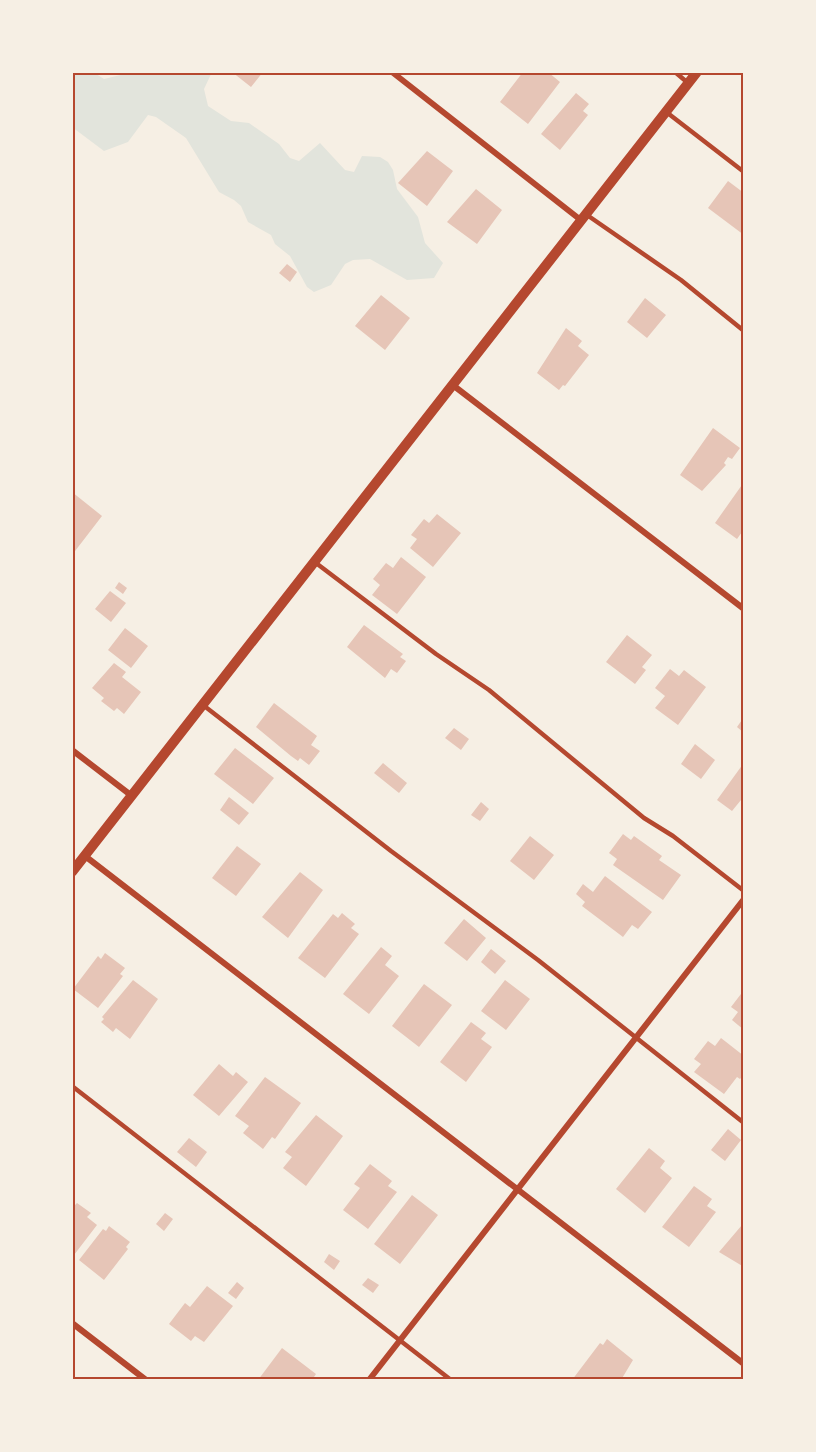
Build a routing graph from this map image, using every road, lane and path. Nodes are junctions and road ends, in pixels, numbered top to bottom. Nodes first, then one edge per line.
1 (392, 72) edge
2 (675, 72) edge
3 (697, 72) edge
4 (688, 83) junction
5 (665, 111) junction
6 (744, 172) edge
7 (584, 218) junction
8 (744, 331) edge
9 (454, 386) junction
10 (315, 562) junction
11 (744, 609) edge
12 (203, 705) junction
13 (72, 750) edge
14 (132, 796) junction
15 (85, 856) junction
16 (72, 872) edge
17 (744, 891) edge
18 (744, 899) edge
19 (635, 1039) junction
20 (72, 1086) edge
21 (744, 1123) edge
22 (517, 1189) junction
23 (72, 1323) edge
24 (400, 1341) junction
25 (744, 1364) edge
26 (146, 1380) edge
27 (369, 1380) edge
28 (451, 1380) edge

1 - 7 street
2 - 4 lane
3 - 4 street
4 - 5 street
5 - 6 lane
5 - 7 street
7 - 8 lane
7 - 9 street
9 - 10 street
9 - 11 street
10 - 12 street
10 - 17 lane
12 - 14 street
12 - 19 lane
13 - 14 street
14 - 15 street
15 - 16 street
15 - 22 street
18 - 19 street
19 - 21 lane
19 - 22 street
20 - 24 lane
22 - 24 street
22 - 25 street
23 - 26 street
24 - 27 street
24 - 28 lane

